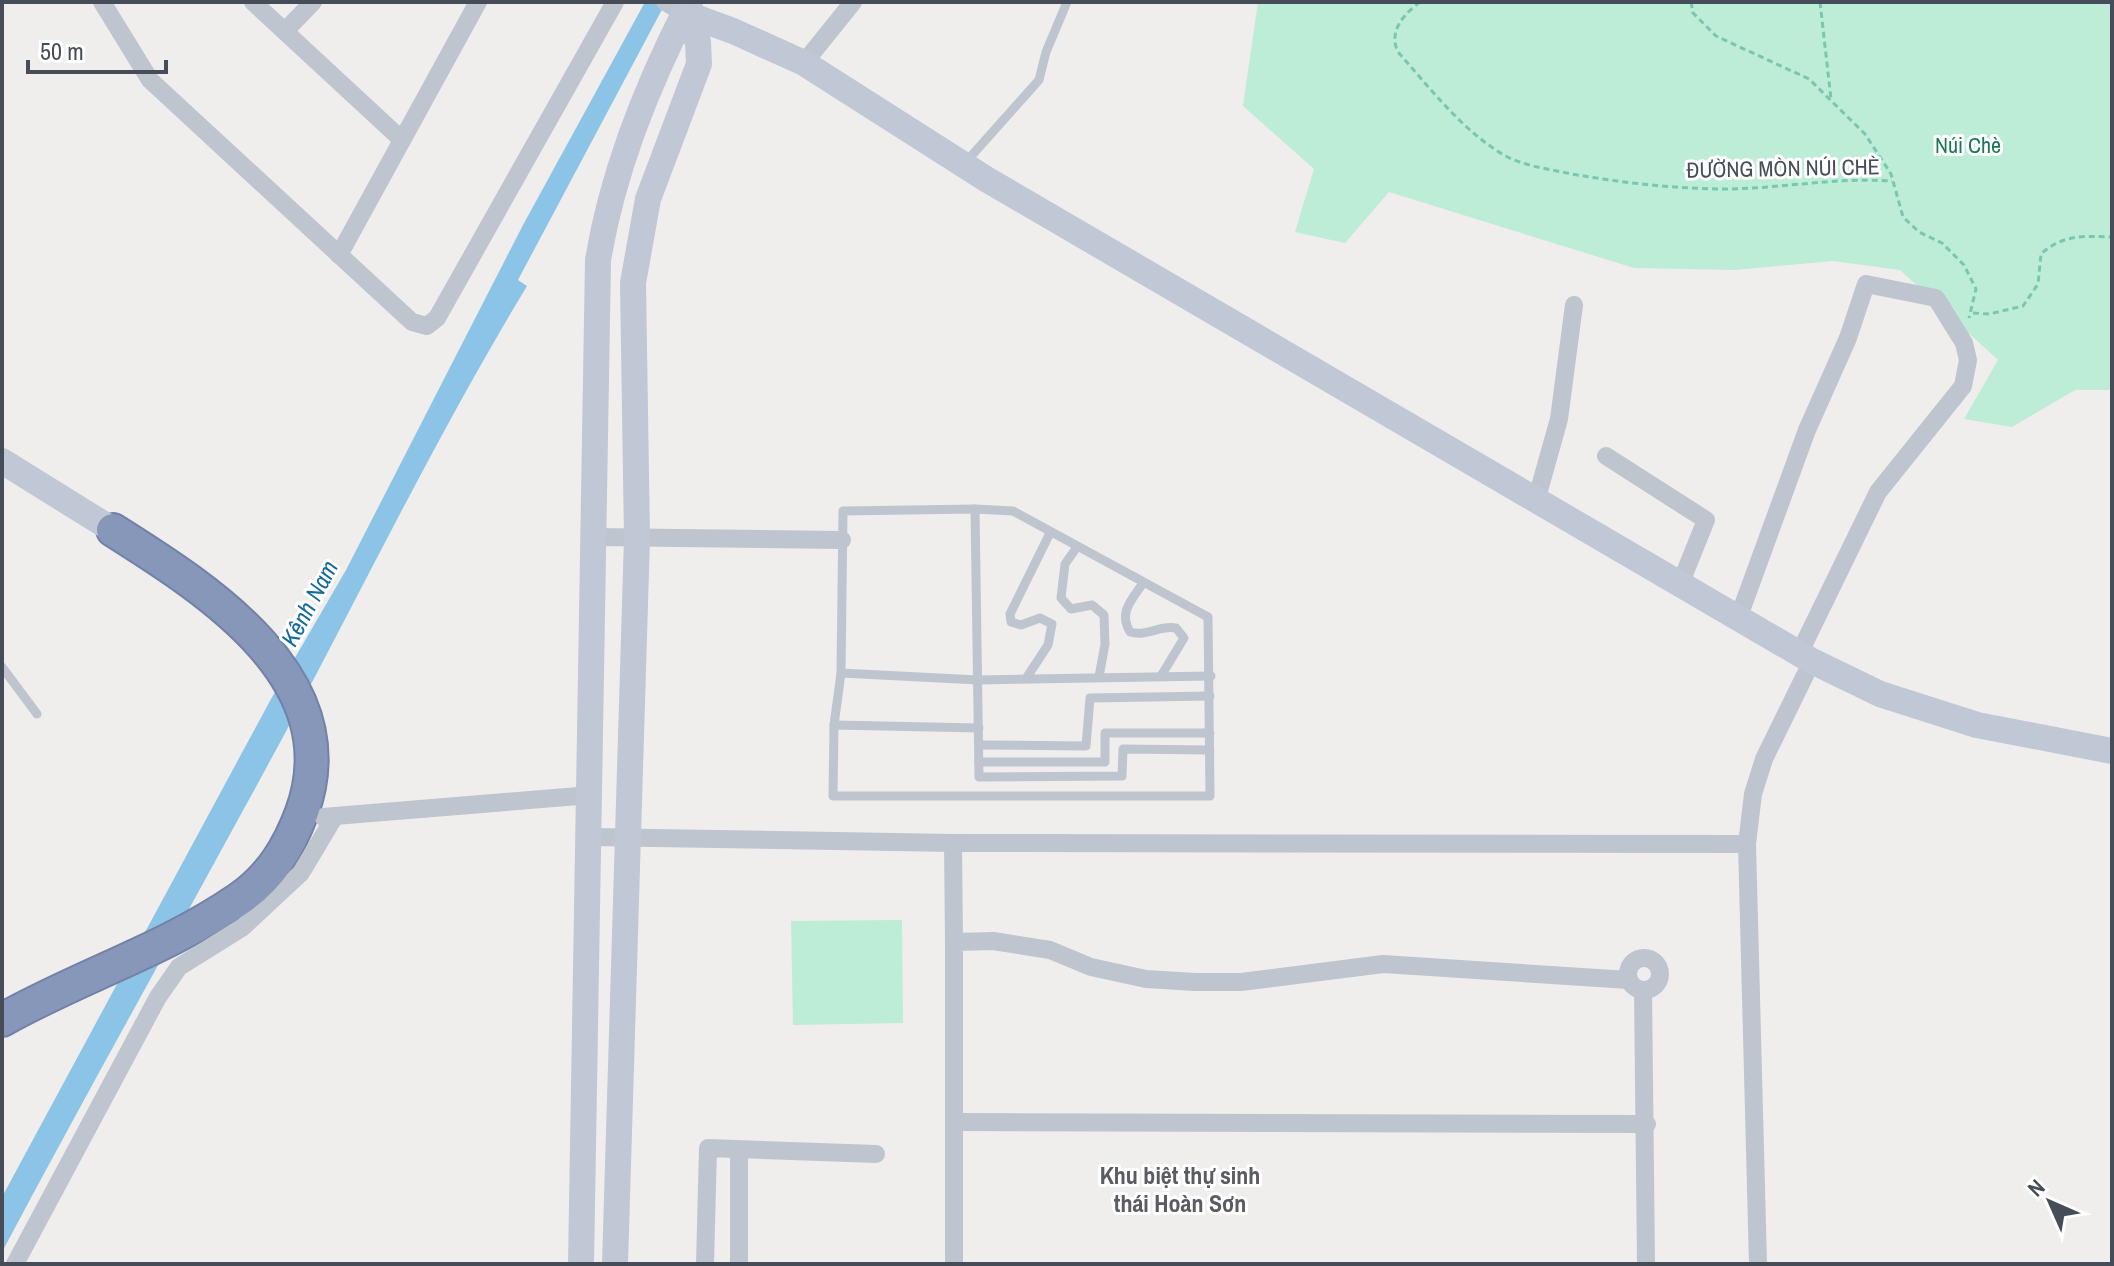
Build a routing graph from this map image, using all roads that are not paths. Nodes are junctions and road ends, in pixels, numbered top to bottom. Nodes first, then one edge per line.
1 (102, 2) edge
2 (253, 2) edge
3 (313, 2) edge
4 (478, 2) edge
5 (615, 2) edge
6 (853, 2) edge
7 (1067, 2) edge
8 (680, 6) edge
9 (285, 31) junction
10 (804, 63) junction
11 (402, 140) junction
12 (962, 165) junction
13 (339, 255) junction
14 (1574, 305) dead end
15 (1606, 456) dead end
16 (2, 461) edge
17 (1536, 501) junction
18 (975, 509) junction
19 (113, 530) joint
20 (1050, 533) junction
21 (594, 537) junction
22 (637, 538) junction
23 (842, 540) junction
24 (1077, 547) junction
25 (1143, 583) junction
26 (1679, 587) junction
27 (1738, 619) junction
28 (1806, 658) junction
29 (2, 667) edge
30 (841, 673) junction
31 (1161, 676) junction
32 (1211, 676) junction
33 (1027, 677) junction
34 (1099, 677) junction
35 (978, 680) junction
36 (1210, 696) junction
37 (37, 714) dead end
38 (834, 725) junction
39 (979, 728) junction
40 (1210, 733) junction
41 (979, 745) junction
42 (1210, 750) junction
43 (2112, 751) edge
44 (979, 762) junction
45 (591, 795) junction
46 (335, 816) junction
47 (299, 820) junction
48 (629, 836) junction
49 (591, 837) junction
50 (953, 843) junction
51 (1747, 844) junction
52 (954, 942) junction
53 (10, 1011) edge
54 (955, 1122) junction
55 (1647, 1124) junction
56 (739, 1150) junction
57 (876, 1154) dead end
58 (15, 1264) edge
59 (581, 1264) edge
60 (615, 1264) edge
61 (705, 1264) edge
62 (739, 1264) edge
63 (954, 1264) edge
64 (1646, 1264) edge
65 (1758, 1264) edge

1 - 13 street
2 - 9 street
3 - 9 street
4 - 11 street
5 - 13 street
6 - 10 street
7 - 12 lane
8 - 10 main road
8 - 21 main road
8 - 22 main road
9 - 11 street
10 - 12 main road
11 - 13 street
12 - 17 main road
14 - 17 street
15 - 26 street
16 - 19 main road
17 - 26 main road
18 - 20 lane
18 - 23 lane
18 - 35 lane
19 - 47 highway
20 - 24 lane
20 - 33 lane
21 - 22 street
21 - 45 main road
22 - 23 street
22 - 48 main road
23 - 30 lane
24 - 25 lane
24 - 34 lane
25 - 31 lane
25 - 32 lane
26 - 27 main road
27 - 28 main road
27 - 28 street
28 - 43 main road
28 - 51 street
29 - 37 lane
30 - 35 lane
30 - 38 lane
31 - 32 lane
31 - 34 lane
32 - 36 lane
33 - 34 lane
33 - 35 lane
35 - 39 lane
36 - 40 lane
36 - 41 lane
38 - 39 lane
38 - 42 lane
39 - 41 lane
40 - 42 lane
40 - 44 lane
41 - 44 lane
42 - 44 lane
45 - 46 street
45 - 49 main road
46 - 47 street
46 - 58 street
47 - 53 highway
48 - 49 street
48 - 50 street
48 - 60 main road
49 - 59 main road
50 - 51 street
50 - 52 street
51 - 65 street
52 - 54 street
52 - 55 street
54 - 55 street
54 - 63 street
55 - 64 street
56 - 57 street
56 - 61 street
56 - 62 street

